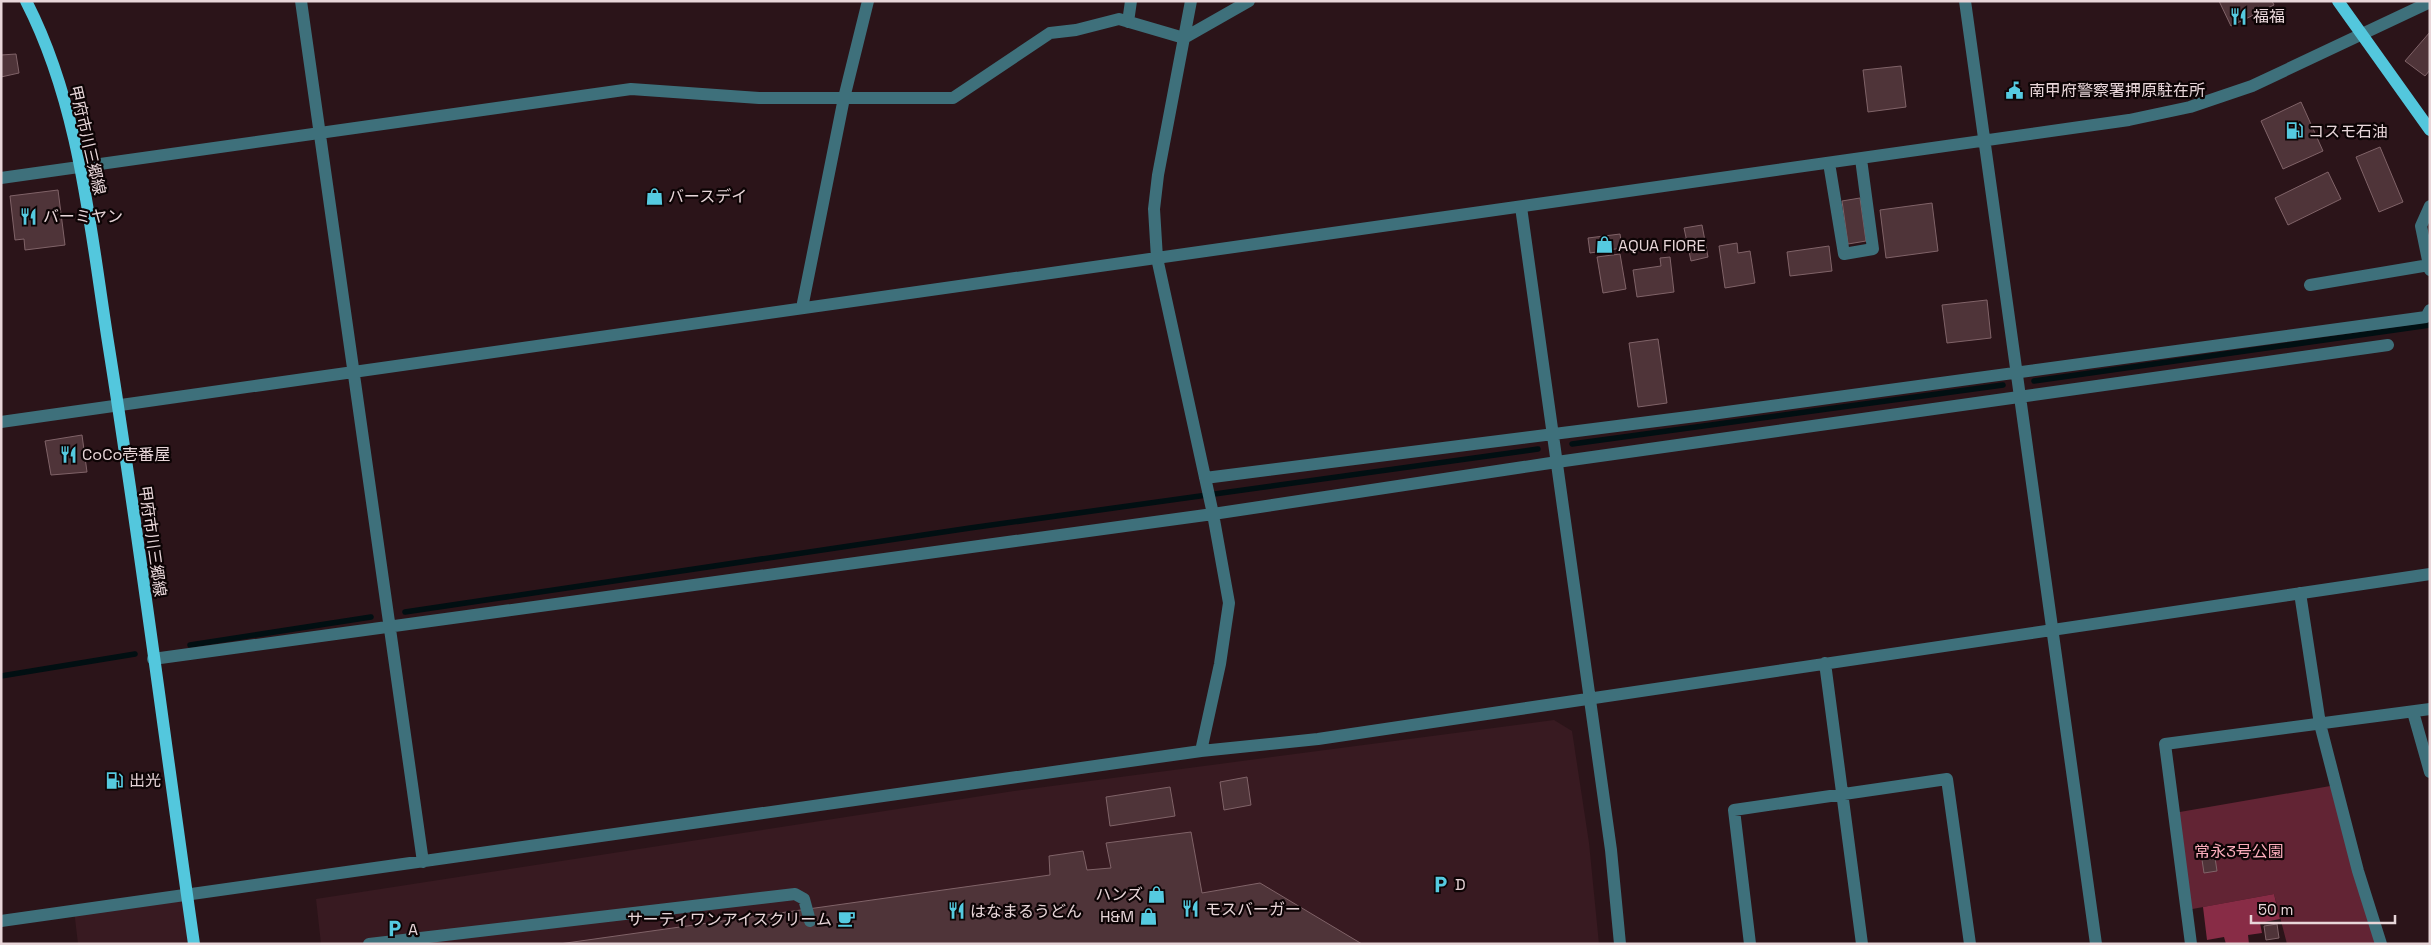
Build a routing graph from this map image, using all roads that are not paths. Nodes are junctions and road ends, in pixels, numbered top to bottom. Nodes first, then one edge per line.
1 (26, 1) edge
2 (301, 1) edge
3 (868, 1) edge
4 (1132, 1) edge
5 (1191, 1) edge
6 (1249, 1) edge
7 (1966, 1) edge
8 (2338, 1) edge
9 (2430, 2) edge
10 (1128, 22) junction
11 (2362, 36) junction
12 (1184, 38) junction
13 (844, 98) junction
14 (2430, 130) edge
15 (320, 133) junction
16 (1983, 141) junction
17 (1861, 159) junction
18 (1829, 163) junction
19 (80, 167) junction
20 (1, 178) edge
21 (2430, 206) edge
22 (1520, 207) junction
23 (1157, 258) junction
24 (2429, 267) edge
25 (2310, 285) dead end
26 (802, 308) junction
27 (2430, 310) edge
28 (2388, 345) dead end
29 (353, 371) junction
30 (2016, 372) junction
31 (2020, 396) junction
32 (118, 406) junction
33 (1, 422) edge
34 (1553, 433) junction
35 (1557, 462) junction
36 (1205, 478) junction
37 (1213, 514) junction
38 (2430, 574) edge
39 (2300, 593) junction
40 (390, 626) junction
41 (2054, 629) junction
42 (153, 659) junction
43 (1825, 663) junction
44 (1590, 697) junction
45 (2430, 709) edge
46 (2413, 712) junction
47 (2320, 724) junction
48 (1201, 751) junction
49 (2430, 772) edge
50 (1842, 794) junction
51 (424, 862) junction
52 (187, 894) junction
53 (1, 921) edge
54 (810, 921) dead end
55 (194, 944) edge
56 (369, 944) edge
57 (1620, 944) edge
58 (1750, 944) edge
59 (1862, 944) edge
60 (1970, 944) edge
61 (2096, 944) edge
62 (2191, 944) edge
63 (2381, 944) edge

1 - 19 main road, 甲府市川三郷線
2 - 15 street
3 - 13 street
4 - 10 street
5 - 12 street
6 - 12 street
7 - 16 street
8 - 11 main road
9 - 11 street
10 - 12 street
10 - 13 street
11 - 14 main road
11 - 16 street
12 - 23 street
13 - 15 street
13 - 26 street
15 - 19 street
15 - 29 street
16 - 17 street
16 - 30 street
17 - 18 street
17 - 18 street
18 - 22 street
19 - 20 street
19 - 32 main road, 甲府市川三郷線
21 - 24 street
22 - 23 street
22 - 34 street
23 - 26 street
23 - 36 street
24 - 25 street
26 - 29 street
27 - 30 street
28 - 31 street
29 - 32 street
29 - 40 street
30 - 31 street
30 - 34 street
31 - 35 street
31 - 41 street
32 - 33 street
32 - 42 main road, 甲府市川三郷線
34 - 35 street
34 - 36 street
35 - 37 street
35 - 44 street
36 - 37 street
37 - 40 street
37 - 48 street
38 - 39 street
39 - 41 street
39 - 47 street
40 - 42 street
40 - 51 street
41 - 43 street
41 - 61 street
42 - 52 main road, 甲府市川三郷線
43 - 44 street
43 - 50 street
44 - 48 street
44 - 57 street
45 - 46 street
46 - 47 street
46 - 49 street
47 - 62 street
47 - 63 street
48 - 51 street
50 - 58 street
50 - 59 street
50 - 60 street
51 - 52 street
52 - 53 street
52 - 55 main road, 甲府市川三郷線
54 - 56 street

